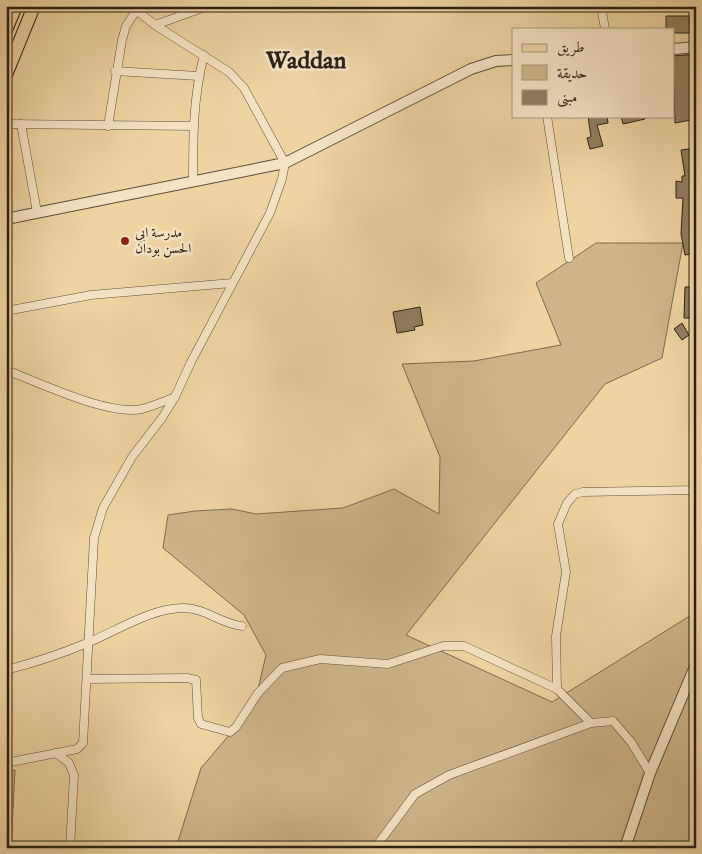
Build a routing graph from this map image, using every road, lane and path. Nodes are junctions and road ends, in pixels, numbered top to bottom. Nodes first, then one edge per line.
1 (16, 6) edge
2 (34, 6) edge
3 (208, 6) edge
4 (601, 6) edge
5 (134, 9) edge
6 (7, 22) edge
7 (155, 25) junction
8 (605, 28) edge
9 (696, 47) edge
10 (674, 49) edge
11 (204, 55) junction
12 (512, 60) edge
13 (115, 71) junction
14 (6, 75) edge
15 (198, 76) junction
16 (547, 118) edge
17 (6, 124) edge
18 (21, 124) junction
19 (108, 126) junction
20 (193, 126) junction
21 (285, 163) junction
22 (193, 182) junction
23 (37, 212) junction
24 (6, 219) edge
25 (569, 258) dead end
26 (232, 283) junction
27 (6, 311) edge
28 (6, 370) edge
29 (175, 397) junction
30 (696, 490) edge
31 (242, 626) dead end
32 (87, 643) junction
33 (696, 664) edge
34 (6, 670) edge
35 (88, 680) junction
36 (557, 689) junction
37 (591, 723) junction
38 (56, 753) junction
39 (6, 763) edge
40 (650, 773) junction
41 (70, 848) edge
42 (375, 848) edge
43 (626, 848) edge

1 - 6 main road
2 - 14 main road
3 - 7 street
4 - 8 street
5 - 7 street
5 - 13 street
7 - 11 street
9 - 10 street
11 - 15 street
11 - 21 street
12 - 21 street
13 - 15 street
13 - 19 street
15 - 20 street
16 - 25 street
17 - 18 street
18 - 19 street
18 - 23 street
19 - 20 street
20 - 22 street
21 - 22 street
21 - 26 street
22 - 23 street
23 - 24 street
26 - 27 street
26 - 29 street
28 - 29 street
29 - 32 street
30 - 36 street
31 - 32 street
32 - 34 street
32 - 35 street
33 - 40 street
35 - 36 street
35 - 38 street
36 - 37 street
37 - 40 street
37 - 42 street
38 - 39 street
38 - 41 street
40 - 43 street

